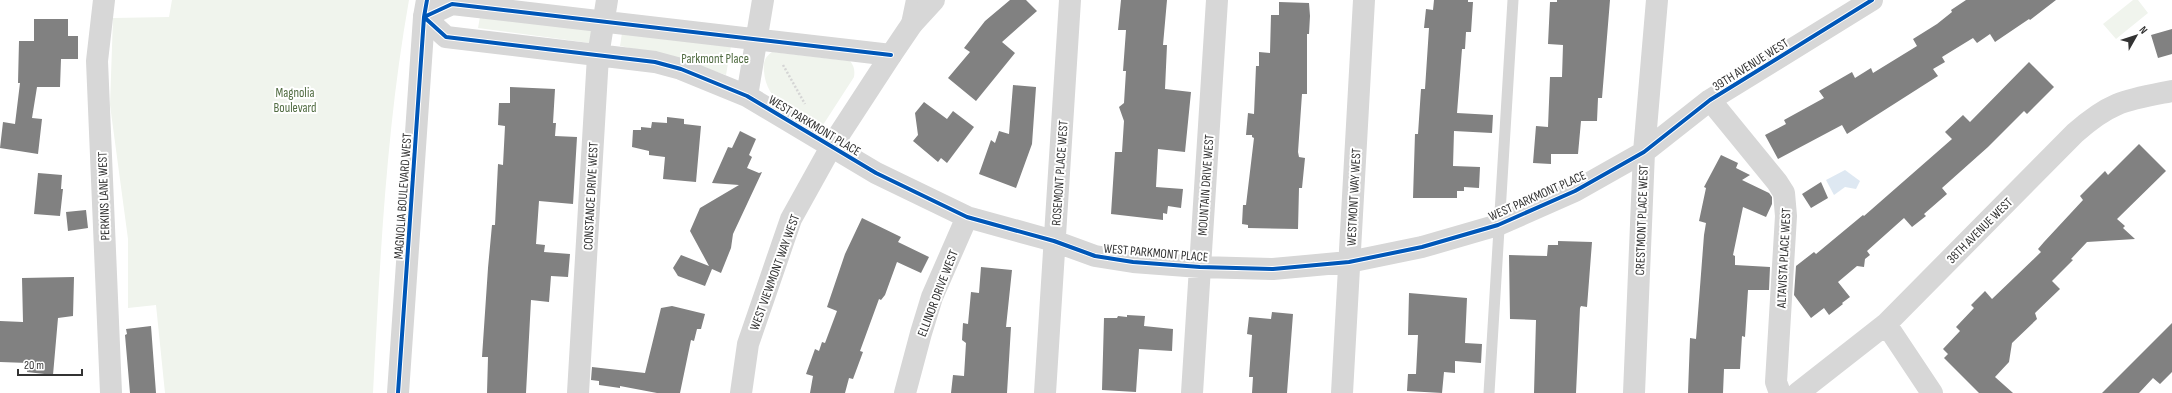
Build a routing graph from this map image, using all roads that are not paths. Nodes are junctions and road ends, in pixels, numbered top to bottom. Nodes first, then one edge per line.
1 (104, 0) edge
2 (607, 0) edge
3 (763, 0) edge
4 (916, 0) edge
5 (934, 0) edge
6 (1070, 0) edge
7 (1216, 0) edge
8 (1364, 0) edge
9 (1513, 0) edge
10 (1657, 0) edge
11 (1872, 0) edge
12 (426, 9) edge
13 (603, 21) junction
14 (912, 24) junction
15 (756, 40) junction
16 (891, 55) junction
17 (598, 56) junction
18 (2172, 92) edge
19 (747, 96) junction
20 (1710, 100) junction
21 (831, 147) junction
22 (1644, 152) junction
23 (967, 218) junction
24 (1498, 225) junction
25 (1054, 241) junction
26 (1349, 262) junction
27 (1200, 267) junction
28 (1886, 324) junction
29 (111, 393) edge
30 (398, 393) edge
31 (578, 393) edge
32 (741, 393) edge
33 (905, 393) edge
34 (1046, 393) edge
35 (1192, 393) edge
36 (1342, 393) edge
37 (1489, 393) edge
38 (1634, 393) edge
39 (1780, 393) edge
40 (1798, 393) edge
41 (1932, 393) edge

1 - 29 street, PERKINS LANE WEST
2 - 13 street, CONSTANCE DRIVE WEST
3 - 15 street
4 - 14 street
5 - 14 street, WEST VIEWMONT WAY WEST
6 - 25 street, ROSEMONT PLACE WEST
7 - 27 street, MOUNTAIN DRIVE WEST
8 - 26 street, WESTMONT WAY WEST
9 - 24 lane
10 - 22 street, CRESTMONT PLACE WEST
11 - 20 street, 39TH AVENUE WEST
12 - 13 street
12 - 17 street, WEST PARKMONT PLACE
12 - 30 street, MAGNOLIA BOULEVARD WEST
13 - 15 street
13 - 17 street, CONSTANCE DRIVE WEST
14 - 16 street, WEST VIEWMONT WAY WEST
15 - 16 street
15 - 19 street
16 - 21 street, WEST VIEWMONT WAY WEST
17 - 19 street, WEST PARKMONT PLACE
17 - 31 street, CONSTANCE DRIVE WEST
18 - 28 street, 38TH AVENUE WEST
19 - 21 street, WEST PARKMONT PLACE
20 - 22 street, 39TH AVENUE WEST
20 - 39 street, ALTAVISTA PLACE WEST
21 - 23 street, WEST PARKMONT PLACE
21 - 32 street, WEST VIEWMONT WAY WEST
22 - 24 street, WEST PARKMONT PLACE
22 - 38 street, CRESTMONT PLACE WEST
23 - 25 street, WEST PARKMONT PLACE
23 - 33 street, ELLINOR DRIVE WEST
24 - 26 street, WEST PARKMONT PLACE
24 - 37 lane
25 - 27 street, WEST PARKMONT PLACE
25 - 34 street, ROSEMONT PLACE WEST
26 - 27 street, WEST PARKMONT PLACE
26 - 36 street, WESTMONT WAY WEST
27 - 35 street, MOUNTAIN DRIVE WEST
28 - 40 street, 38TH AVENUE WEST
28 - 41 street

